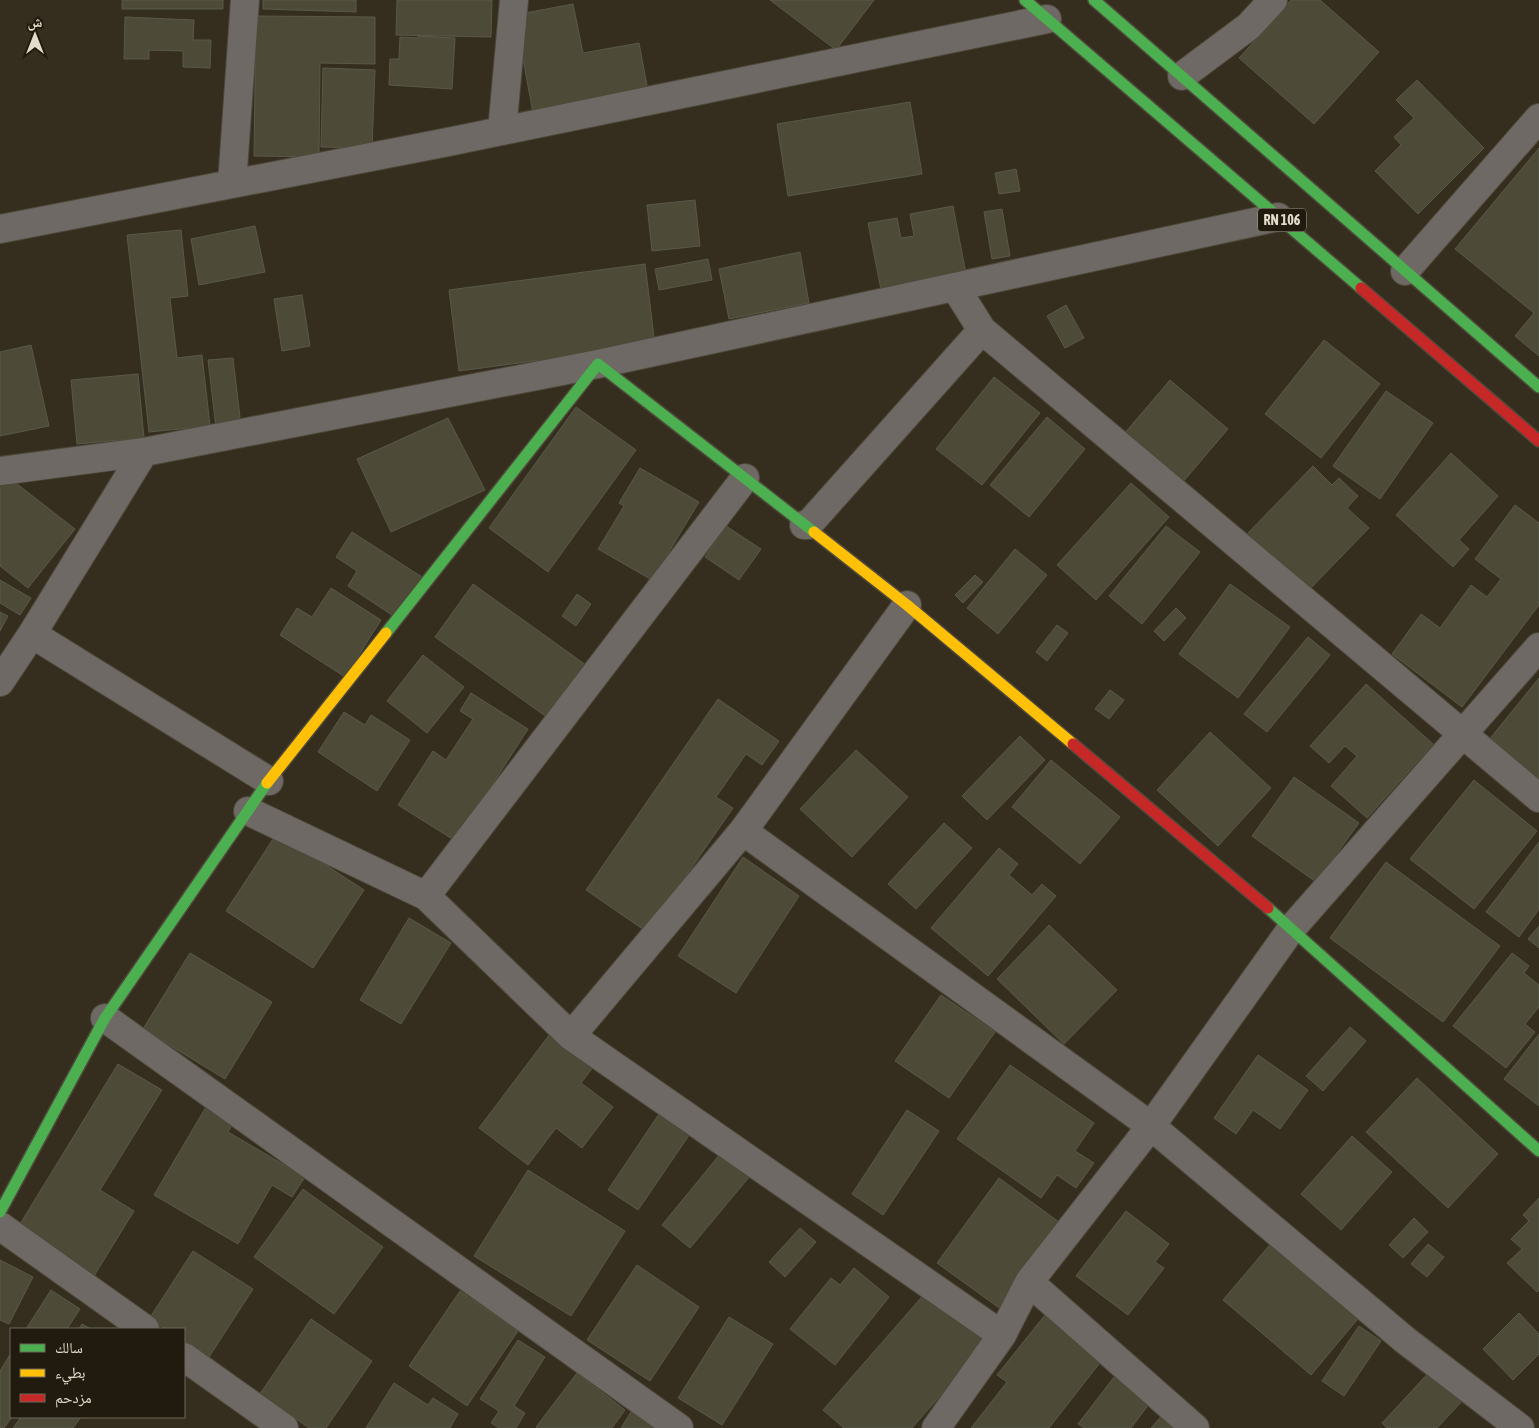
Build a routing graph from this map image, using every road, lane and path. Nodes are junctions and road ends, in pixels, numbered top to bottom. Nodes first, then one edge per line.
1 (245, 0) edge
2 (514, 0) edge
3 (1025, 0) edge
4 (1094, 0) edge
5 (1273, 0) edge
6 (1047, 18) junction
7 (1182, 76) junction
8 (1539, 118) edge
9 (502, 131) junction
10 (232, 184) junction
11 (1278, 217) junction
12 (0, 229) edge
13 (1406, 271) junction
14 (955, 287) junction
15 (982, 330) junction
16 (598, 364) junction
17 (1539, 387) edge
18 (1539, 441) edge
19 (144, 452) junction
20 (0, 471) edge
21 (745, 478) junction
22 (804, 524) junction
23 (907, 605) junction
24 (32, 634) junction
25 (1539, 647) edge
26 (0, 682) edge
27 (1463, 734) junction
28 (269, 781) junction
29 (1539, 798) edge
30 (248, 811) junction
31 (742, 832) junction
32 (426, 896) junction
33 (1292, 928) junction
34 (105, 1018) junction
35 (571, 1036) junction
36 (1151, 1126) junction
37 (1539, 1151) edge
38 (0, 1212) edge
39 (0, 1226) edge
40 (1029, 1282) junction
41 (144, 1328) edge
42 (1002, 1335) junction
43 (185, 1358) edge
44 (284, 1428) edge
45 (679, 1428) edge
46 (936, 1428) edge
47 (1195, 1428) edge
48 (1520, 1428) edge

1 - 10 street
2 - 9 street
3 - 6 street, RN 106
4 - 7 street, RN 106
5 - 7 street
6 - 9 street
6 - 11 street, RN 106
7 - 13 street, RN 106
8 - 13 street
9 - 10 street
10 - 12 street
11 - 14 street
11 - 18 street, RN 106
13 - 17 street, RN 106
14 - 15 street
14 - 16 street
15 - 22 street
15 - 27 street
16 - 19 street
16 - 21 street
16 - 28 street
19 - 20 street
19 - 24 street
21 - 22 street
21 - 32 street
22 - 23 street
23 - 31 street
23 - 33 street
24 - 26 street
24 - 28 street
25 - 27 street
27 - 29 street
27 - 33 street
28 - 30 street
30 - 32 street
30 - 34 street
31 - 35 street
31 - 36 street
32 - 35 street
33 - 36 street
33 - 37 street
34 - 38 street
34 - 45 street
35 - 42 street
36 - 40 street
36 - 48 street
39 - 41 street
40 - 42 street
40 - 47 street
42 - 46 street
43 - 44 street

